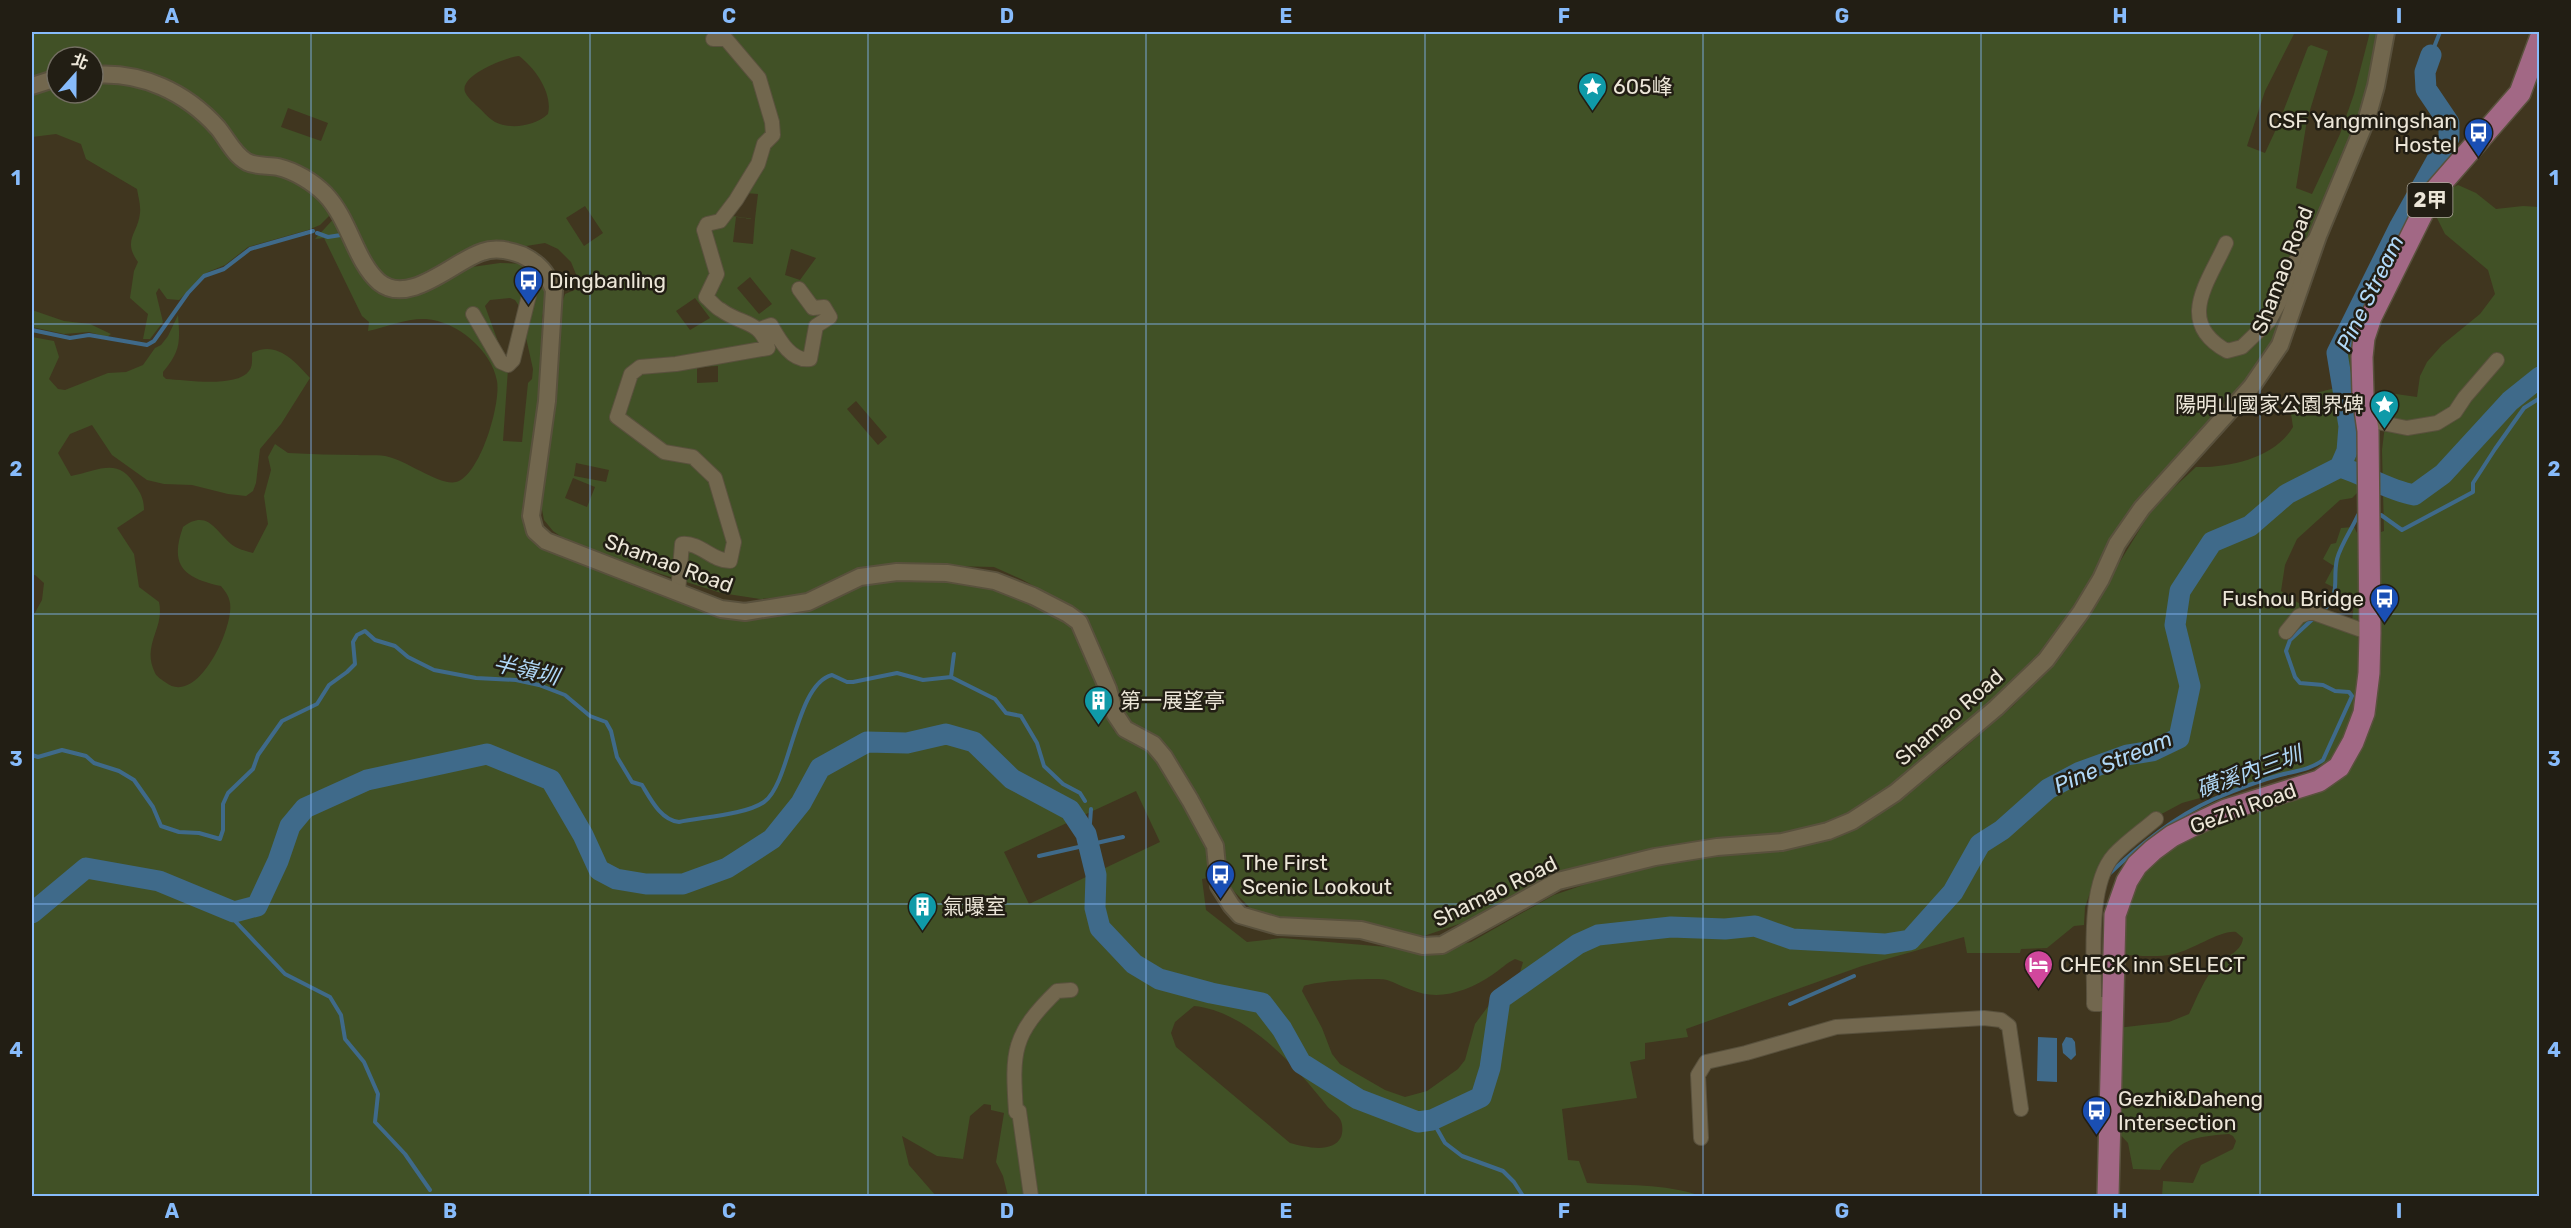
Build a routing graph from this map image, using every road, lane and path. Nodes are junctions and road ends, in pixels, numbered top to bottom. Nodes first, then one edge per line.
1 (2386, 32) edge
2 (713, 39) dead end
3 (2540, 39) edge
4 (105, 76) edge
5 (2318, 236) junction
6 (2226, 243) dead end
7 (537, 262) junction
8 (799, 289) dead end
9 (473, 314) dead end
10 (760, 329) junction
11 (2497, 360) dead end
12 (2368, 426) junction
13 (678, 592) junction
14 (2286, 632) dead end
15 (2370, 633) junction
16 (2156, 819) dead end
17 (2104, 961) junction
18 (1071, 990) dead end
19 (2020, 1109) dead end
20 (1701, 1138) dead end
21 (1031, 1197) edge
22 (2108, 1197) edge

1 - 5 street, Shamao Road
2 - 10 street
3 - 12 main road, 2甲
4 - 7 street
5 - 6 street
5 - 13 street, Shamao Road
7 - 9 street
7 - 13 street, Shamao Road
8 - 10 street
10 - 13 street
11 - 12 street
12 - 15 main road, GeZhi Road / 2甲
14 - 15 street
15 - 17 main road, GeZhi Road / 2甲
16 - 17 street
17 - 22 main road, GeZhi Road / 2甲
18 - 21 street
19 - 20 street

